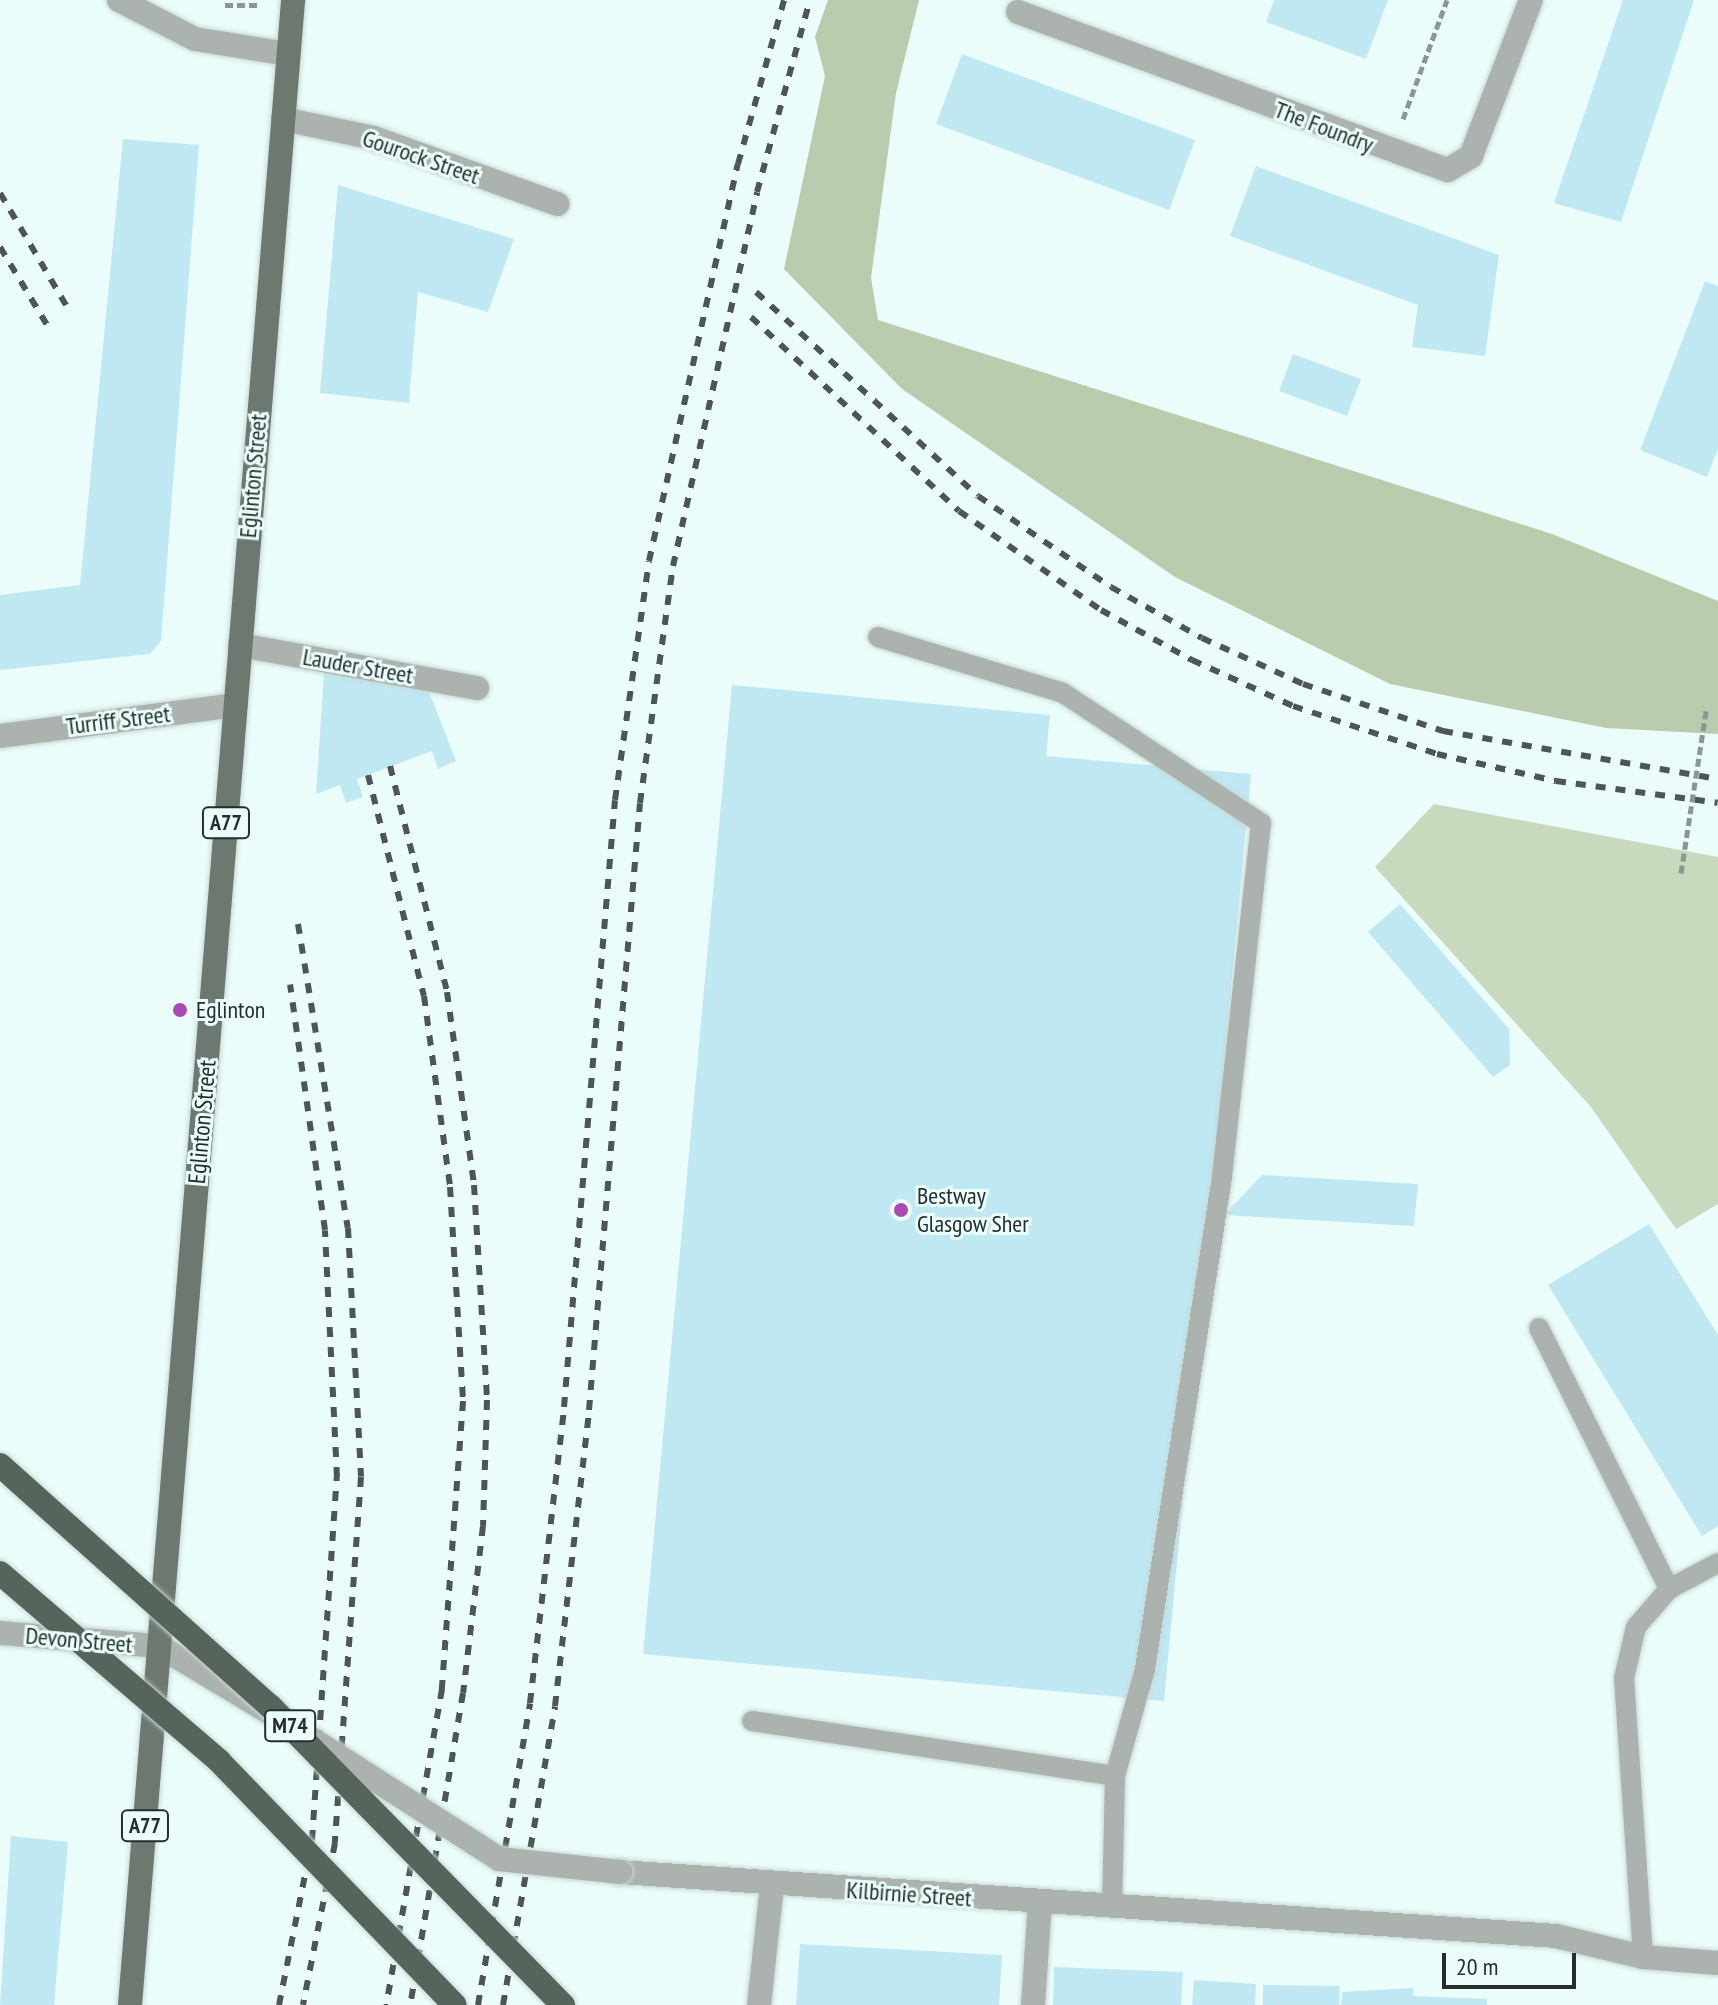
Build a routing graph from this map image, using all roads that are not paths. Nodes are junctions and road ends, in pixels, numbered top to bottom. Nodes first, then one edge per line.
1 (119, 0) edge
2 (1531, 0) edge
3 (293, 3) edge
4 (1018, 12) dead end
5 (288, 54) junction
6 (283, 119) junction
7 (557, 204) dead end
8 (878, 637) dead end
9 (240, 645) junction
10 (477, 688) dead end
11 (236, 705) junction
12 (0, 736) edge
13 (1539, 1328) dead end
14 (0, 1465) edge
15 (1718, 1563) edge
16 (0, 1573) edge
17 (1669, 1589) junction
18 (0, 1633) edge
19 (159, 1646) junction
20 (752, 1721) dead end
21 (1115, 1776) junction
22 (772, 1885) junction
23 (1040, 1902) junction
24 (1112, 1905) junction
25 (1643, 1957) junction
26 (1718, 1963) edge
27 (130, 2005) edge
28 (455, 2005) edge
29 (563, 2005) edge
30 (759, 2005) edge
31 (1033, 2005) edge

1 - 5 street
2 - 4 street, The Foundry
3 - 5 main road, Eglinton Street / A77
5 - 6 main road, Eglinton Street / A77
6 - 7 street, Gourock Street
6 - 9 main road, Eglinton Street / A77
8 - 21 lane
9 - 10 street, Lauder Street
9 - 11 main road, Eglinton Street / A77
11 - 12 street, Turriff Street
11 - 19 main road, Eglinton Street / A77
13 - 17 lane
14 - 29 highway, M74, bridge
15 - 17 lane
16 - 28 highway, bridge
17 - 25 lane
18 - 19 street, Devon Street
19 - 22 street, Kilbirnie Street, bridge
19 - 27 main road, Eglinton Street / A77
20 - 21 lane
21 - 24 lane
22 - 23 street, Kilbirnie Street
22 - 30 street
23 - 24 street, Kilbirnie Street
23 - 31 street
24 - 25 street, Kilbirnie Street
25 - 26 street, Kilbirnie Street

